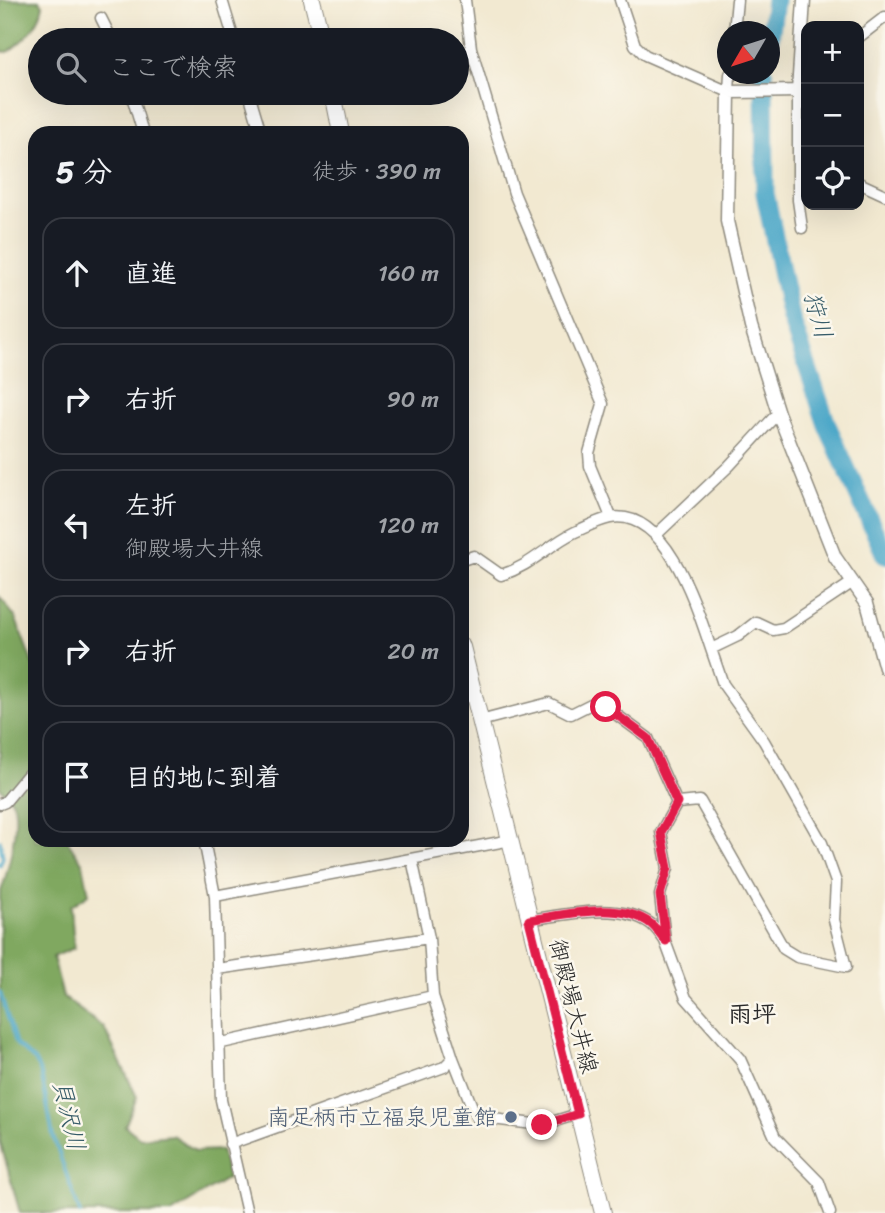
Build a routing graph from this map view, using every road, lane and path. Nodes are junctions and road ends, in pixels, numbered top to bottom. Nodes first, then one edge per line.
1 (222, 0) edge
2 (312, 0) edge
3 (465, 0) edge
4 (620, 0) edge
5 (737, 0) edge
6 (804, 0) edge
7 (885, 17) edge
8 (101, 18) dead end
9 (735, 21) edge
10 (106, 28) edge
11 (230, 28) edge
12 (319, 28) edge
13 (468, 28) edge
14 (469, 32) edge
15 (864, 33) edge
16 (729, 84) edge
17 (802, 84) edge
18 (801, 91) edge
19 (729, 92) junction
20 (135, 105) edge
21 (253, 105) edge
22 (335, 105) edge
23 (141, 126) edge
24 (259, 126) edge
25 (340, 126) edge
26 (864, 185) edge
27 (885, 195) edge
28 (802, 210) edge
29 (802, 228) dead end
30 (778, 413) junction
31 (611, 517) junction
32 (657, 533) junction
33 (469, 558) edge
34 (853, 582) junction
35 (711, 649) junction
36 (885, 668) edge
37 (469, 676) edge
38 (480, 721) junction
39 (28, 774) edge
40 (677, 803) junction
41 (0, 804) edge
42 (511, 841) junction
43 (205, 847) edge
44 (450, 847) edge
45 (451, 852) junction
46 (412, 859) junction
47 (215, 896) junction
48 (529, 920) junction
49 (429, 938) junction
50 (666, 941) junction
51 (217, 969) junction
52 (433, 996) junction
53 (222, 1043) junction
54 (453, 1058) junction
55 (578, 1114) junction
56 (230, 1144) junction
57 (247, 1213) edge
58 (603, 1213) edge
59 (830, 1213) edge

1 - 11 street
2 - 12 main road
3 - 13 street
4 - 19 street
5 - 9 street
6 - 17 street
7 - 15 street
8 - 10 street
14 - 31 street
16 - 19 street
18 - 19 street
19 - 30 street
20 - 23 street
21 - 24 street
22 - 25 main road
26 - 27 street
28 - 29 street
30 - 32 street
30 - 34 street
31 - 32 street
31 - 33 street
32 - 35 street
34 - 35 street
34 - 36 street
35 - 40 street
37 - 38 main road, 御殿場大井線
38 - 40 street
38 - 42 main road, 御殿場大井線
39 - 41 street
40 - 50 street
42 - 45 street
42 - 48 main road, 御殿場大井線
43 - 47 street
44 - 45 street
45 - 46 street
46 - 47 street
46 - 49 street
47 - 51 street
48 - 50 street
48 - 55 main road, 御殿場大井線
49 - 51 street
49 - 52 street
50 - 59 street
51 - 53 street
52 - 53 street
52 - 54 street
53 - 56 street
54 - 55 street
54 - 56 street
55 - 58 main road, 御殿場大井線
56 - 57 street

